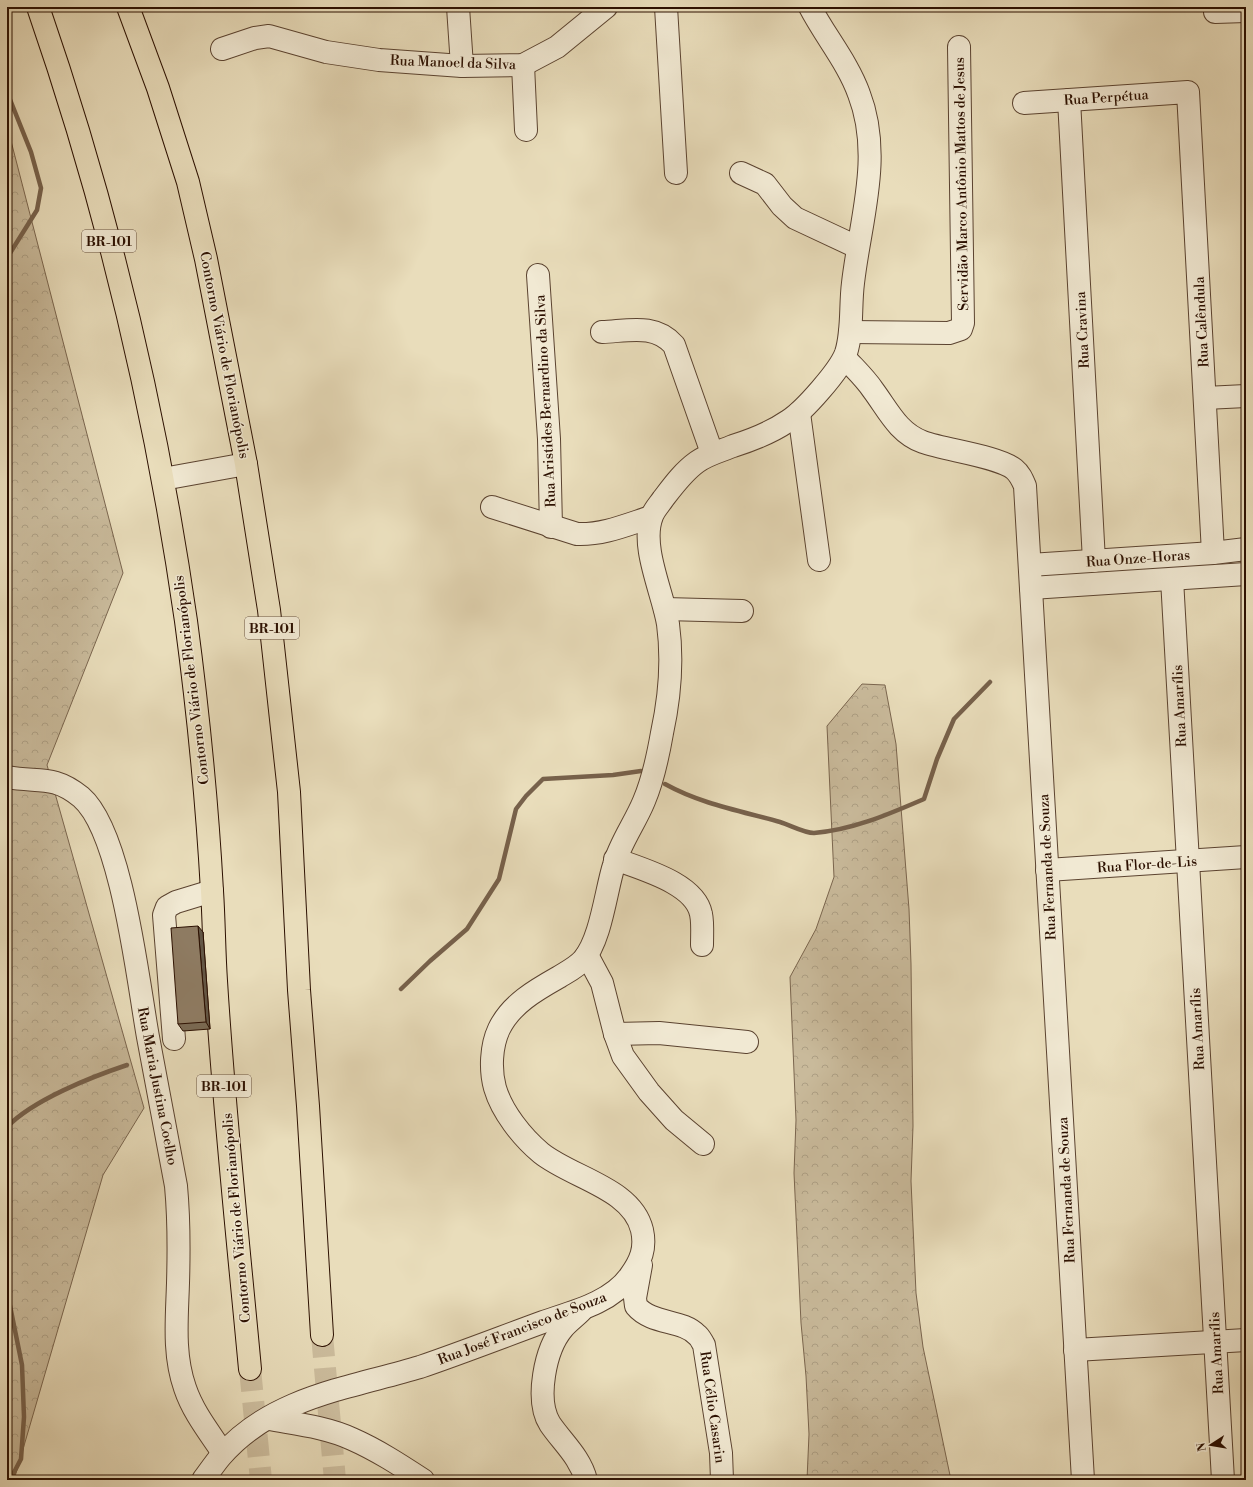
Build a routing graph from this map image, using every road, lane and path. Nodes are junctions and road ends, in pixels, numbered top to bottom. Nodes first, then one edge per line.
1 (38, 7) edge
2 (128, 7) edge
3 (458, 7) edge
4 (606, 7) edge
5 (666, 7) edge
6 (810, 7) edge
7 (1246, 11) edge
8 (1215, 12) dead end
9 (959, 47) dead end
10 (222, 49) dead end
11 (523, 65) junction
12 (462, 66) junction
13 (1188, 92) joint
14 (1069, 100) junction
15 (1024, 103) dead end
16 (526, 130) dead end
17 (676, 173) dead end
18 (740, 173) dead end
19 (857, 247) junction
20 (538, 274) dead end
21 (602, 332) dead end
22 (850, 332) junction
23 (845, 358) junction
24 (1246, 396) edge
25 (1205, 398) junction
26 (799, 413) junction
27 (712, 454) junction
28 (246, 464) junction
29 (163, 479) junction
30 (492, 507) dead end
31 (651, 517) junction
32 (551, 527) junction
33 (1246, 548) edge
34 (1213, 553) junction
35 (819, 560) dead end
36 (1094, 561) junction
37 (1030, 565) junction
38 (1246, 574) edge
39 (1172, 579) junction
40 (1031, 588) junction
41 (665, 609) junction
42 (742, 611) dead end
43 (7, 776) edge
44 (1246, 857) edge
45 (615, 859) junction
46 (1188, 861) junction
47 (1047, 870) junction
48 (212, 891) junction
49 (702, 945) dead end
50 (588, 955) junction
51 (615, 1034) junction
52 (174, 1039) dead end
53 (747, 1042) dead end
54 (703, 1144) dead end
55 (642, 1258) junction
56 (586, 1306) junction
57 (322, 1335) tunnel mouth
58 (1246, 1340) edge
59 (1215, 1342) junction
60 (1075, 1350) junction
61 (250, 1370) tunnel mouth
62 (268, 1419) junction
63 (223, 1453) junction
64 (203, 1480) edge
65 (423, 1480) edge
66 (586, 1480) edge
67 (722, 1480) edge
68 (1083, 1480) edge
69 (1223, 1480) edge

1 - 29 highway, Contorno Viário de Florianópolis / BR-101
2 - 28 highway, Contorno Viário de Florianópolis / BR-101
3 - 12 street
4 - 11 street, Rua Manoel da Silva
5 - 17 street
6 - 19 street
7 - 8 street
9 - 22 street, Servidão Marco Antônio Mattos de Jesus
10 - 12 street, Rua Manoel da Silva
11 - 12 street, Rua Manoel da Silva
11 - 16 street
13 - 14 street, Rua Perpétua
13 - 25 street, Rua Calêndula
14 - 15 street, Rua Perpétua
14 - 36 street, Rua Cravina
18 - 19 street
19 - 22 street
20 - 32 street, Rua Aristides Bernardino da Silva
21 - 27 street
22 - 23 street
23 - 26 street
23 - 37 street, Rua Fernanda de Souza
24 - 25 street
25 - 34 street, Rua Calêndula
26 - 27 street
26 - 35 street
27 - 31 street
28 - 29 street
28 - 57 highway, Contorno Viário de Florianópolis / BR-101
29 - 48 highway, Contorno Viário de Florianópolis / BR-101
30 - 32 street
31 - 32 street
31 - 41 street, Rua José Francisco de Souza
33 - 34 street, Rua Onze-Horas
34 - 36 street, Rua Onze-Horas
36 - 37 street, Rua Onze-Horas
37 - 40 street, Rua Fernanda de Souza
38 - 39 street, Rua Onze-Horas
39 - 40 street, Rua Onze-Horas
39 - 46 street, Rua Amarílis
40 - 47 street, Rua Fernanda de Souza
41 - 42 street
41 - 45 street, Rua José Francisco de Souza
43 - 63 street, Rua Maria Justina Coelho
44 - 46 street, Rua Flor-de-Lis
45 - 49 street
45 - 50 street, Rua José Francisco de Souza
46 - 47 street, Rua Flor-de-Lis
46 - 59 street, Rua Amarílis
47 - 60 street, Rua Fernanda de Souza
48 - 52 street
48 - 61 highway, Contorno Viário de Florianópolis / BR-101
50 - 51 street
50 - 55 street, Rua José Francisco de Souza
51 - 53 street
51 - 54 street
55 - 56 street, Rua José Francisco de Souza
55 - 67 street, Rua Célio Casarin
56 - 62 street, Rua José Francisco de Souza
56 - 66 street
58 - 59 street
59 - 60 street
59 - 69 street, Rua Amarílis
60 - 68 street, Rua Fernanda de Souza
62 - 63 street, Rua José Francisco de Souza
62 - 65 street
63 - 64 street, Rua José Francisco de Souza

